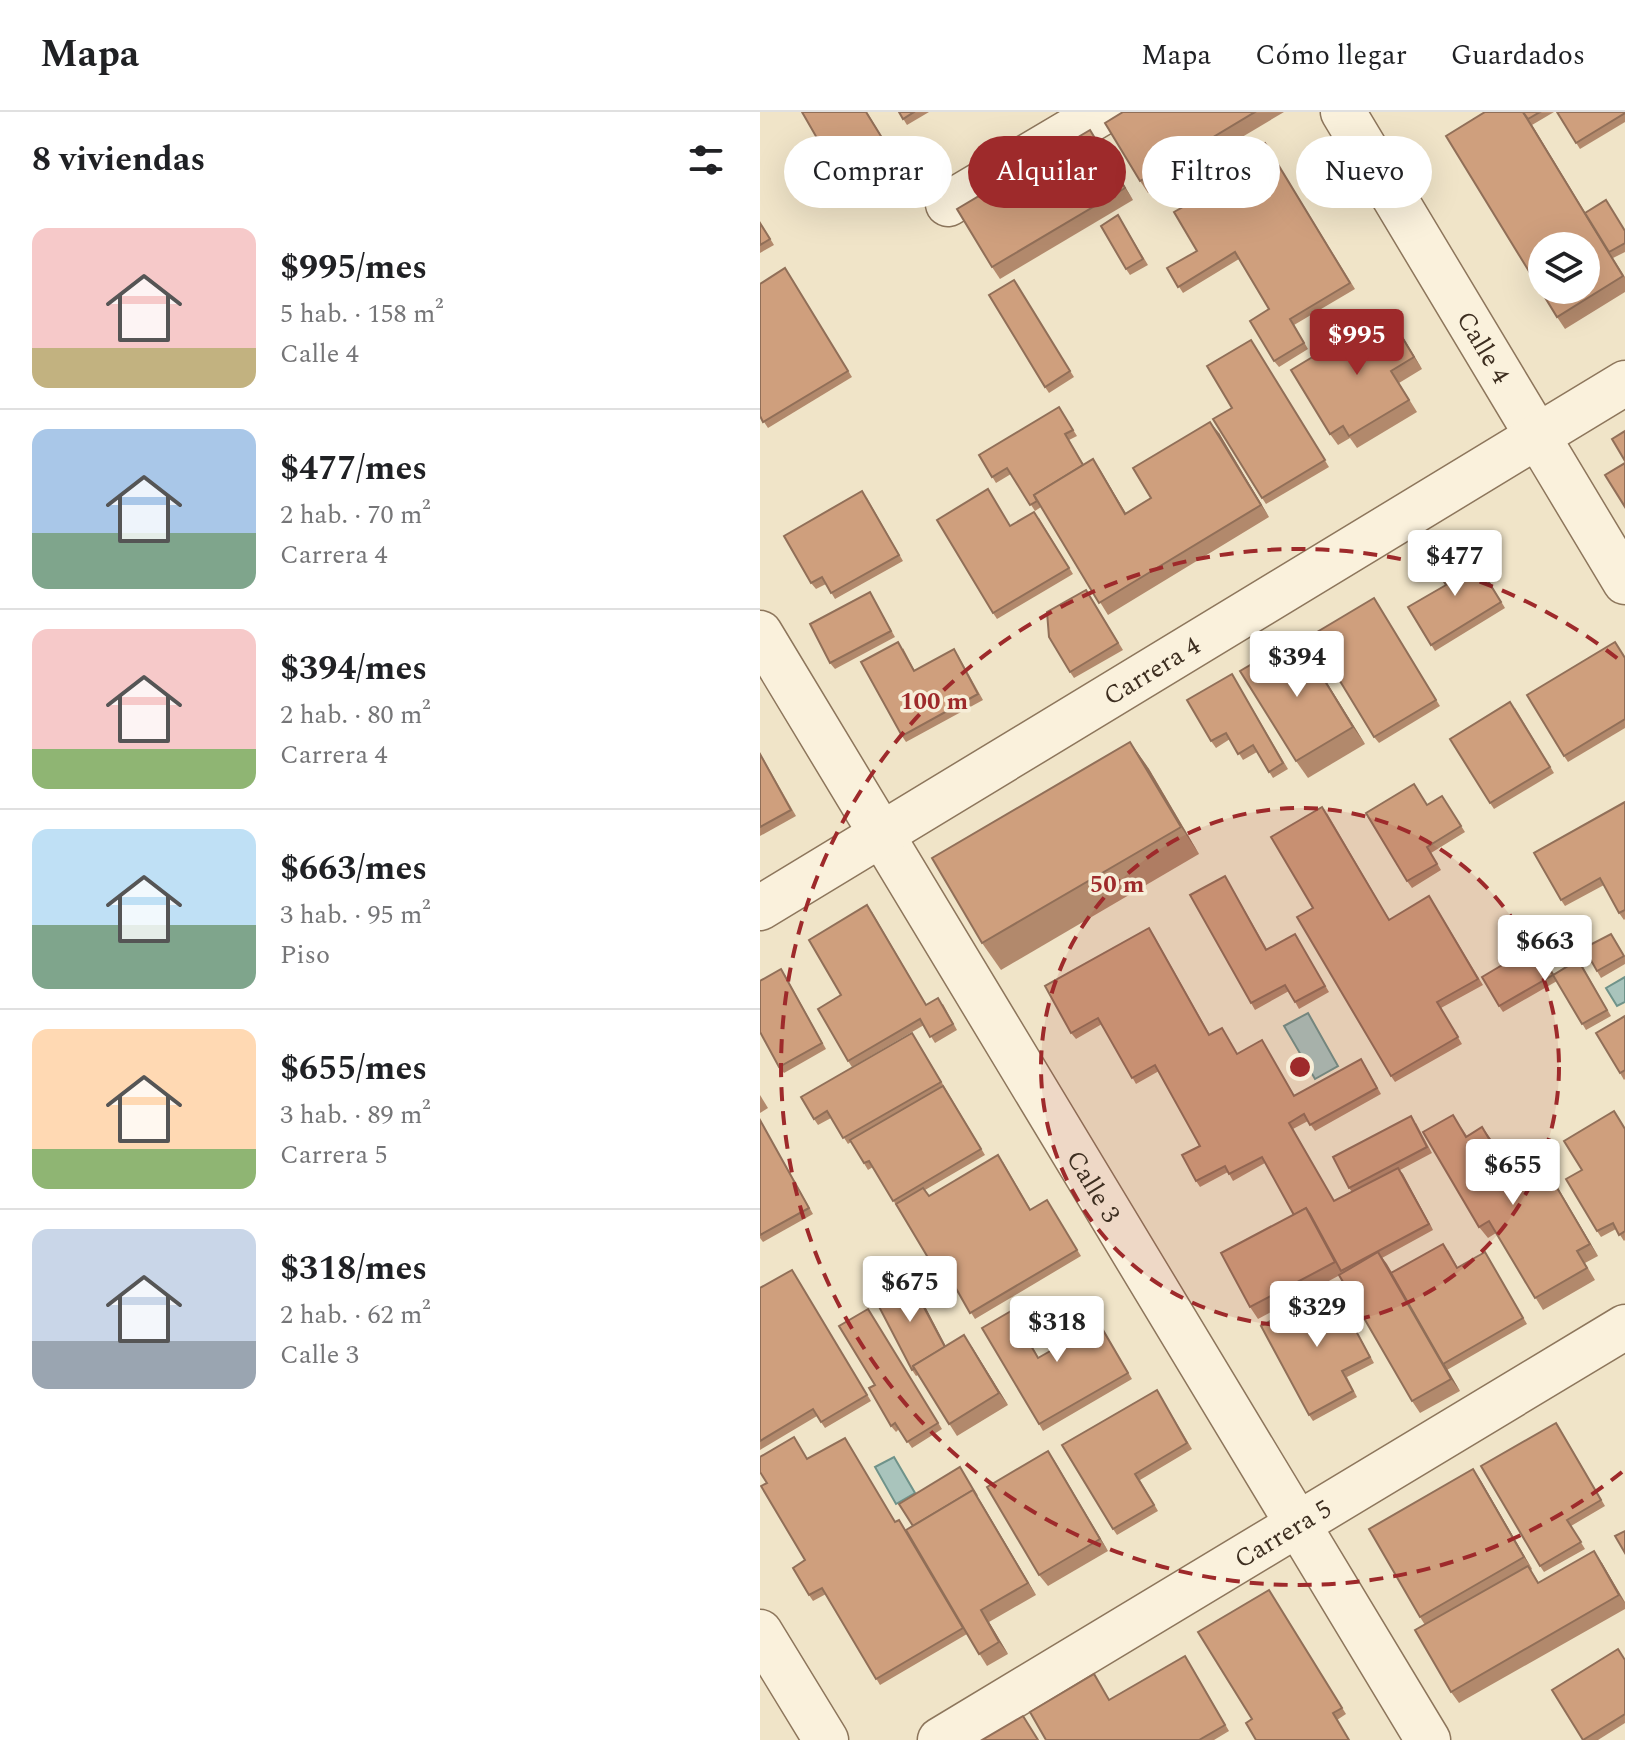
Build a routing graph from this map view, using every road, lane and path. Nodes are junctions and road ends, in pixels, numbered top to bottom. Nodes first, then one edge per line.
1 (1103, 112) edge
2 (1343, 112) edge
3 (952, 202) edge
4 (1625, 383) edge
5 (1537, 436) junction
6 (1625, 582) edge
7 (760, 633) edge
8 (882, 835) junction
9 (760, 908) edge
10 (1625, 1327) edge
11 (1297, 1524) junction
12 (760, 1632) edge
13 (826, 1740) edge
14 (940, 1740) edge
15 (1428, 1740) edge

1 - 3 street
2 - 5 street, Calle 4
4 - 5 street, Carrera 4
5 - 6 street, Calle 4
5 - 8 street, Carrera 4
7 - 8 street, Calle 3
8 - 9 street, Carrera 4
8 - 11 street, Calle 3
10 - 11 street, Carrera 5
11 - 14 street, Carrera 5
11 - 15 street, Calle 3
12 - 13 street

